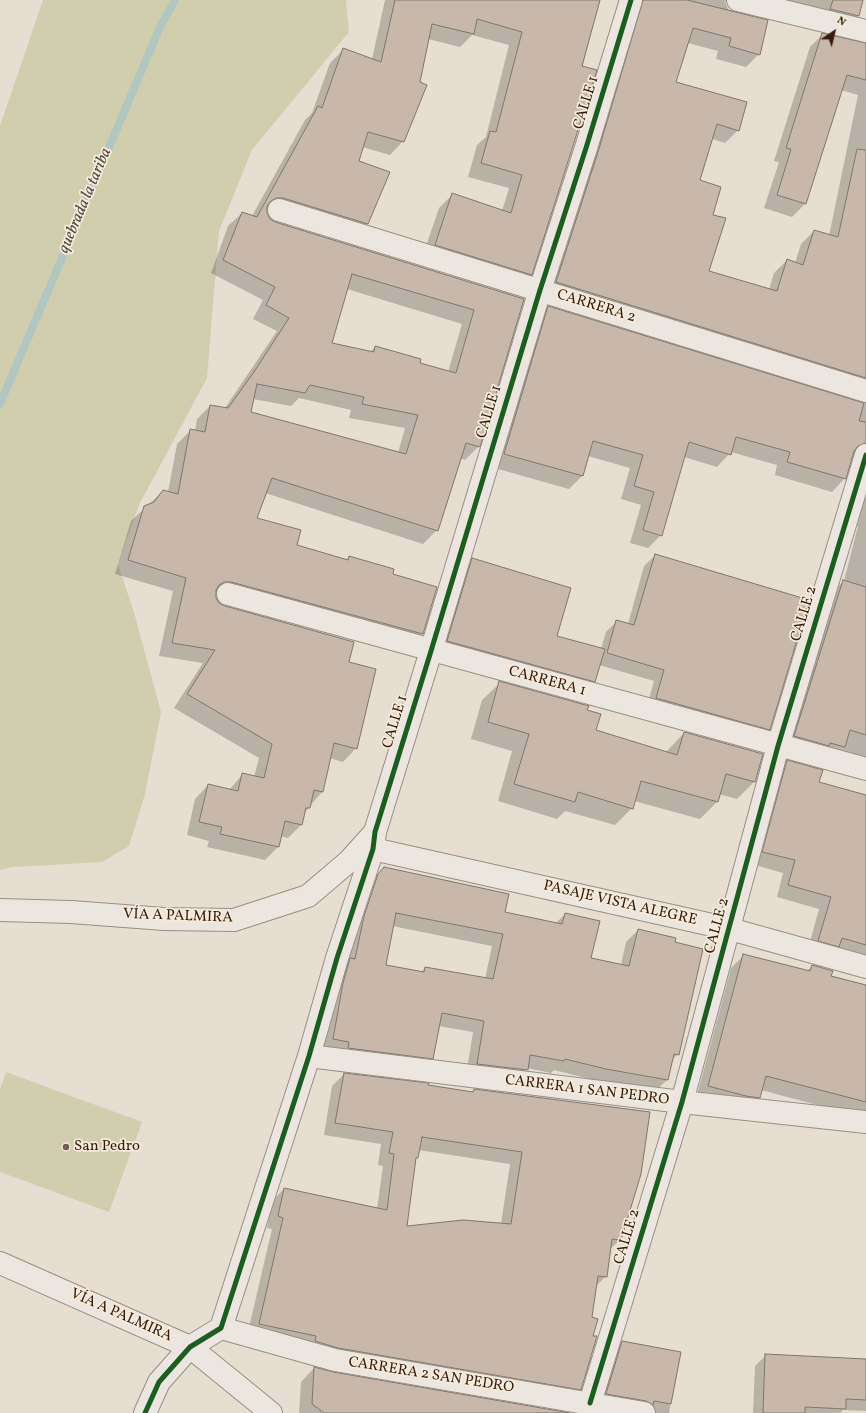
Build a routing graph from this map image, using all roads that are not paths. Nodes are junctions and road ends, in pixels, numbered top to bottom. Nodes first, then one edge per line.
1 (630, 0) edge
2 (738, 0) edge
3 (866, 30) edge
4 (280, 210) dead end
5 (540, 290) junction
6 (866, 391) edge
7 (866, 455) edge
8 (228, 594) dead end
9 (431, 651) junction
10 (778, 746) junction
11 (866, 769) edge
12 (374, 840) junction
13 (0, 910) edge
14 (730, 929) junction
15 (866, 967) edge
16 (309, 1056) junction
17 (682, 1102) junction
18 (866, 1122) edge
19 (0, 1263) edge
20 (221, 1328) junction
21 (190, 1347) junction
22 (590, 1403) junction
23 (145, 1413) edge
24 (271, 1413) edge
25 (644, 1413) edge

1 - 5 street, CALLE 1
2 - 3 street
4 - 5 street, CARRERA 2
5 - 6 street, CARRERA 2
5 - 9 street, CALLE 1
7 - 10 street, CALLE 2
8 - 9 street, CARRERA 1
9 - 10 street, CARRERA 1
9 - 12 street, CALLE 1
10 - 11 street, CARRERA 1
10 - 14 street, CALLE 2
12 - 13 street, VÍA A PALMIRA
12 - 14 street, PASAJE VISTA ALEGRE
12 - 16 street, CALLE 1
14 - 15 street, PASAJE VISTA ALEGRE
14 - 17 street, CALLE 2
16 - 17 street, CARRERA 1 SAN PEDRO
16 - 20 street, CALLE 1
17 - 18 street, CARRERA 1 SAN PEDRO
17 - 22 street, CALLE 2
19 - 21 street, VÍA A PALMIRA
20 - 21 street
20 - 22 street, CARRERA 2 SAN PEDRO
21 - 23 street
21 - 24 street, VÍA A PALMIRA
22 - 25 street, CARRERA 2 SAN PEDRO

